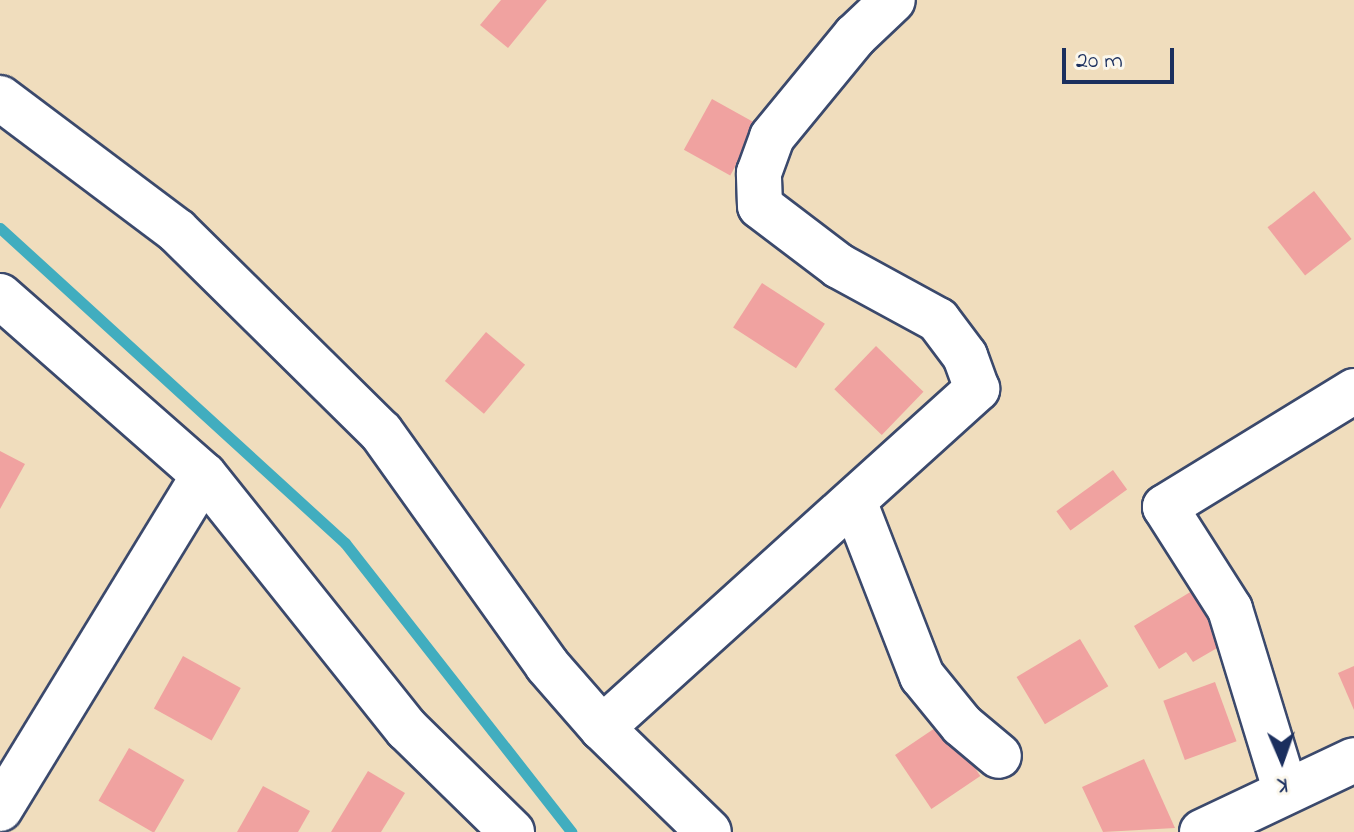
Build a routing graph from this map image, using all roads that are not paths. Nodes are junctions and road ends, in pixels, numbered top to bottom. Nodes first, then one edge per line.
1 (893, 0) edge
2 (0, 98) edge
3 (0, 296) edge
4 (1354, 391) edge
5 (204, 475) junction
6 (854, 501) junction
7 (602, 728) junction
8 (999, 756) dead end
9 (1354, 760) edge
10 (1285, 789) junction
11 (0, 809) edge
12 (512, 832) edge
13 (709, 832) edge
14 (1202, 832) edge

1 - 6 street
2 - 7 street
3 - 5 street
4 - 10 street
5 - 11 street
5 - 12 street
6 - 7 street
6 - 8 street
7 - 13 street
9 - 10 street
10 - 14 street

